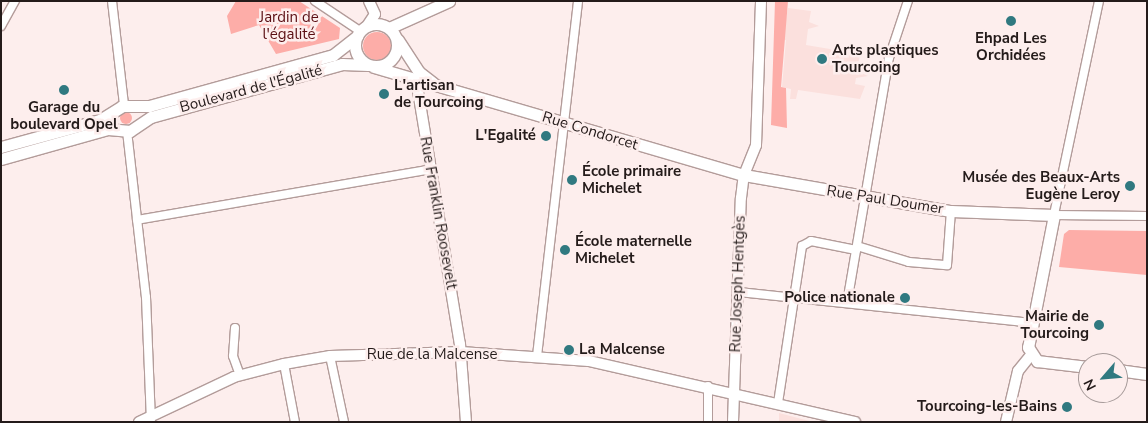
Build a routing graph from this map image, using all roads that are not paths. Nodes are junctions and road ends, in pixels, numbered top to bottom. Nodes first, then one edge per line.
1 (15, 1) edge
2 (112, 1) edge
3 (315, 1) edge
4 (369, 1) edge
5 (448, 1) edge
6 (578, 1) edge
7 (761, 1) edge
8 (908, 1) edge
9 (1098, 1) edge
10 (1, 26) edge
11 (361, 31) junction
12 (392, 33) junction
13 (371, 66) junction
14 (419, 78) junction
15 (123, 107) junction
16 (564, 123) junction
17 (128, 129) junction
18 (1, 147) edge
19 (1, 159) edge
20 (431, 169) junction
21 (744, 176) junction
22 (866, 198) junction
23 (951, 211) junction
24 (1054, 215) junction
25 (1147, 216) edge
26 (137, 220) junction
27 (856, 248) junction
28 (738, 292) junction
29 (796, 298) junction
30 (847, 303) junction
31 (1032, 323) junction
32 (235, 328) dead end
33 (461, 352) junction
34 (1031, 355) junction
35 (330, 356) junction
36 (537, 356) junction
37 (284, 364) junction
38 (1078, 366) edge
39 (1128, 371) edge
40 (1147, 374) edge
41 (240, 375) junction
42 (708, 386) junction
43 (734, 392) junction
44 (778, 403) junction
45 (151, 420) edge
46 (139, 422) edge
47 (295, 422) edge
48 (344, 422) edge
49 (466, 422) edge
50 (708, 422) edge
51 (733, 422) edge
52 (855, 422) edge
53 (1006, 422) edge

1 - 10 street
2 - 15 street
3 - 11 street
4 - 11 street
5 - 12 main road
6 - 16 street
7 - 21 street, Rue Joseph Hentgès
8 - 22 street
9 - 24 street
11 - 12 main road
11 - 13 main road
11 - 15 main road, Boulevard de l'Égalité
12 - 13 main road
12 - 14 main road
13 - 14 main road, Rue Condorcet
13 - 17 main road, Boulevard de l'Égalité
14 - 16 main road, Rue Condorcet
14 - 20 street, Rue Franklin Roosevelt
15 - 17 main road
15 - 17 main road
15 - 18 main road, Boulevard de l'Égalité
16 - 21 main road, Rue Condorcet
16 - 36 street
17 - 19 main road, Boulevard de l'Égalité
17 - 26 street
20 - 26 street
20 - 33 street, Rue Franklin Roosevelt
21 - 22 main road, Rue Paul Doumer
21 - 28 street, Rue Joseph Hentgès
22 - 23 main road, Rue Paul Doumer
22 - 27 street
23 - 24 main road, Rue Paul Doumer
23 - 27 street
24 - 25 street, Rue Paul Doumer
24 - 31 main road
26 - 45 street
27 - 29 street
27 - 30 street
28 - 29 street
28 - 43 street, Rue Joseph Hentgès
29 - 30 street
29 - 44 street
30 - 31 street
31 - 34 main road
32 - 41 street
33 - 35 street, Rue de la Malcense
33 - 36 street, Rue de la Malcense
33 - 49 street, Rue Franklin Roosevelt
34 - 38 main road
34 - 53 street
35 - 37 street, Rue de la Malcense
35 - 48 street
36 - 42 street, Rue de la Malcense
37 - 41 street, Rue de la Malcense
37 - 47 street
39 - 40 main road
41 - 45 street, Rue de la Malcense
42 - 43 street, Rue de la Malcense
42 - 50 street
43 - 44 street, Rue de la Malcense
43 - 51 street, Rue Joseph Hentgès
44 - 52 street, Rue de la Malcense
45 - 46 street, Rue de la Malcense

